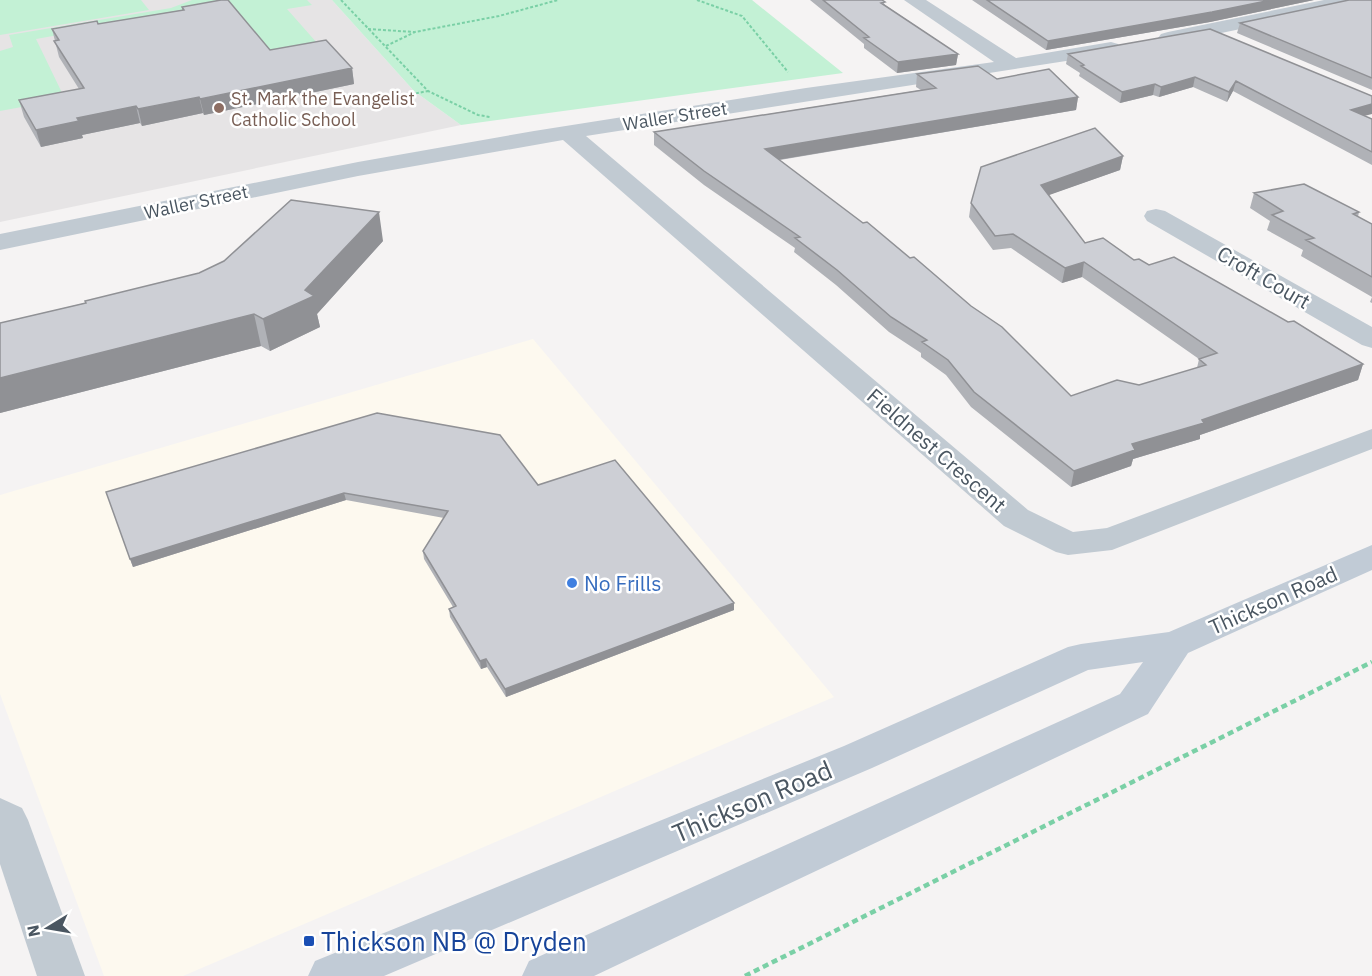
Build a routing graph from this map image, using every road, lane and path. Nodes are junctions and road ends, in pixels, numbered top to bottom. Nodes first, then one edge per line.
1 (341, 0) edge
2 (558, 0) edge
3 (697, 0) edge
4 (913, 0) edge
5 (1351, 0) edge
6 (368, 29) junction
7 (1210, 30) junction
8 (415, 32) junction
9 (1152, 40) edge
10 (1242, 44) edge
11 (1129, 45) edge
12 (386, 46) junction
13 (1013, 65) junction
14 (428, 91) junction
15 (806, 94) junction
16 (357, 105) dead end
17 (500, 119) dead end
18 (567, 133) junction
19 (1156, 216) dead end
20 (0, 242) edge
21 (1372, 339) edge
22 (1372, 438) edge
23 (1372, 556) edge
24 (1175, 644) junction
25 (1372, 662) edge
26 (0, 815) edge
27 (61, 976) edge
28 (332, 976) edge
29 (546, 976) edge
30 (745, 976) edge

1 - 6 path
2 - 8 path
3 - 15 path
4 - 13 street
5 - 7 street
6 - 8 path
6 - 12 path
7 - 9 street
7 - 10 street
8 - 12 path
11 - 13 street, Waller Street
12 - 14 path
13 - 15 street, Waller Street
14 - 16 path
14 - 17 path
15 - 18 street, Waller Street
18 - 20 street, Waller Street
18 - 22 street, Fieldnest Crescent
19 - 21 street, Croft Court
23 - 24 main road, Thickson Road
24 - 28 main road, Thickson Road
24 - 29 main road
25 - 30 path
26 - 27 street

